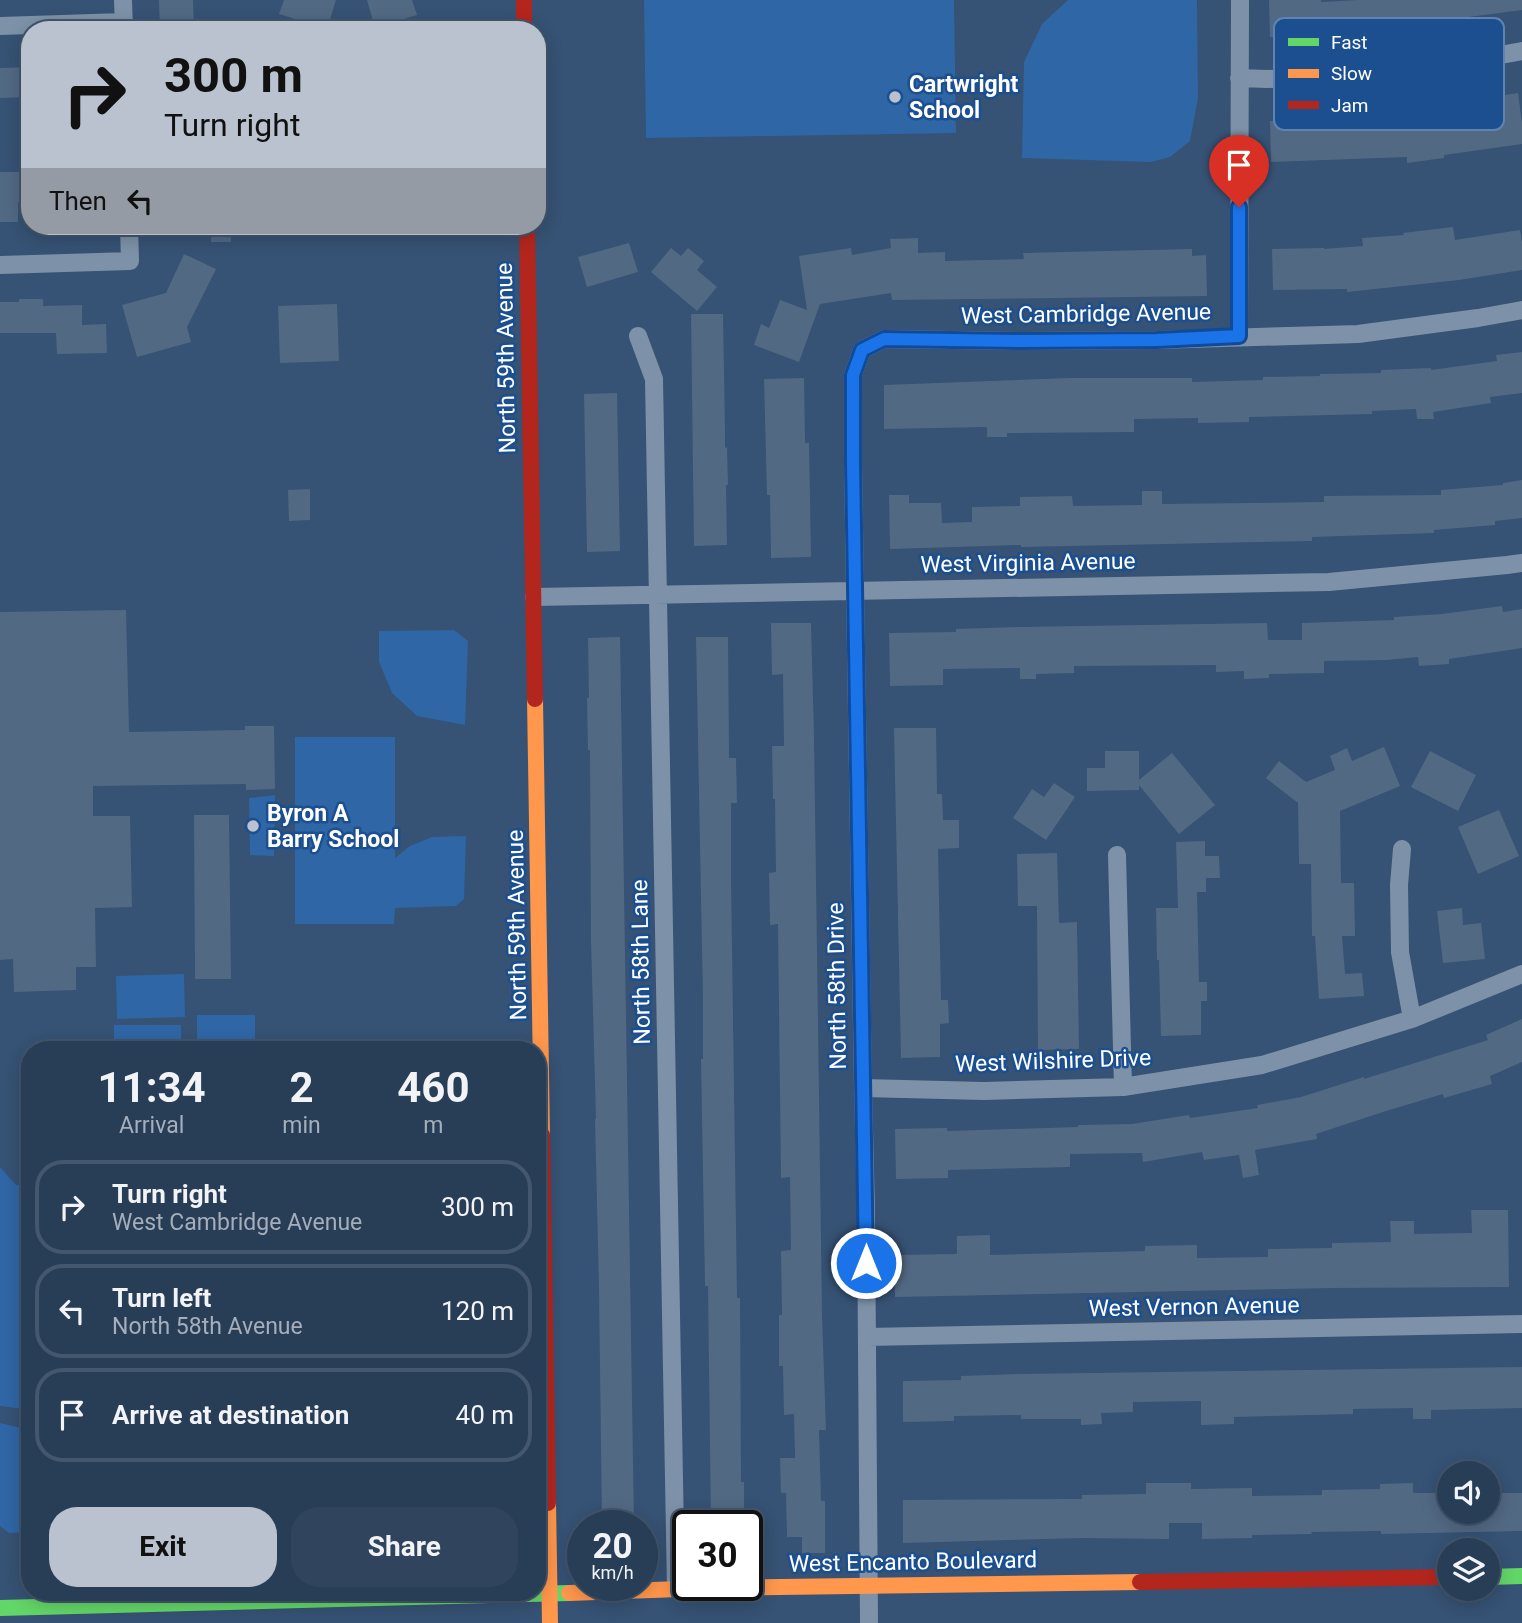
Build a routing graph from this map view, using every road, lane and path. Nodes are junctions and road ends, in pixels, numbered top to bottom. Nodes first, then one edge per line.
1 (123, 0) edge
2 (524, 0) edge
3 (1240, 0) edge
4 (124, 21) edge
5 (524, 21) edge
6 (0, 26) edge
7 (21, 26) edge
8 (1522, 51) edge
9 (1504, 54) edge
10 (1239, 78) junction
11 (1274, 79) edge
12 (129, 235) edge
13 (527, 235) edge
14 (0, 265) edge
15 (1522, 310) edge
16 (638, 336) dead end
17 (1239, 336) junction
18 (862, 350) joint
19 (1522, 563) edge
20 (856, 590) junction
21 (658, 595) junction
22 (534, 597) junction
23 (1402, 849) dead end
24 (1117, 855) dead end
25 (1522, 974) edge
26 (1412, 1019) junction
27 (541, 1041) edge
28 (1123, 1087) junction
29 (863, 1088) junction
30 (1522, 1324) edge
31 (867, 1337) junction
32 (546, 1345) edge
33 (675, 1510) edge
34 (1522, 1576) edge
35 (1437, 1577) edge
36 (1500, 1577) edge
37 (869, 1585) junction
38 (763, 1587) edge
39 (672, 1589) edge
40 (546, 1594) edge
41 (550, 1594) junction
42 (275, 1601) edge
43 (0, 1608) edge
44 (550, 1623) edge
45 (869, 1623) edge

1 - 4 street
2 - 5 street
3 - 10 street
6 - 7 street
8 - 9 street
10 - 11 street
10 - 17 street
12 - 14 street
13 - 22 street, North 59th Avenue
15 - 17 street, West Cambridge Avenue
16 - 21 street, North 58th Lane
17 - 18 street, West Cambridge Avenue
18 - 20 street, North 58th Drive
19 - 20 street, West Virginia Avenue
20 - 21 street, West Virginia Avenue
20 - 29 street, North 58th Drive
21 - 22 street, West Virginia Avenue
21 - 33 street, North 58th Lane
22 - 27 street, North 59th Avenue
23 - 26 street
24 - 28 street
25 - 26 street, West Wilshire Drive
26 - 28 street, West Wilshire Drive
28 - 29 street, West Wilshire Drive
29 - 31 street, North 58th Drive
30 - 31 street, West Vernon Avenue
31 - 37 street, North 58th Drive
32 - 41 street, North 59th Avenue
34 - 36 street
35 - 37 street, West Encanto Boulevard
37 - 38 street, West Encanto Boulevard
37 - 45 street, North 58th Drive
39 - 41 street, West Encanto Boulevard
40 - 41 street, West Encanto Boulevard
41 - 44 street, North 59th Avenue
42 - 43 street, West Encanto Boulevard

